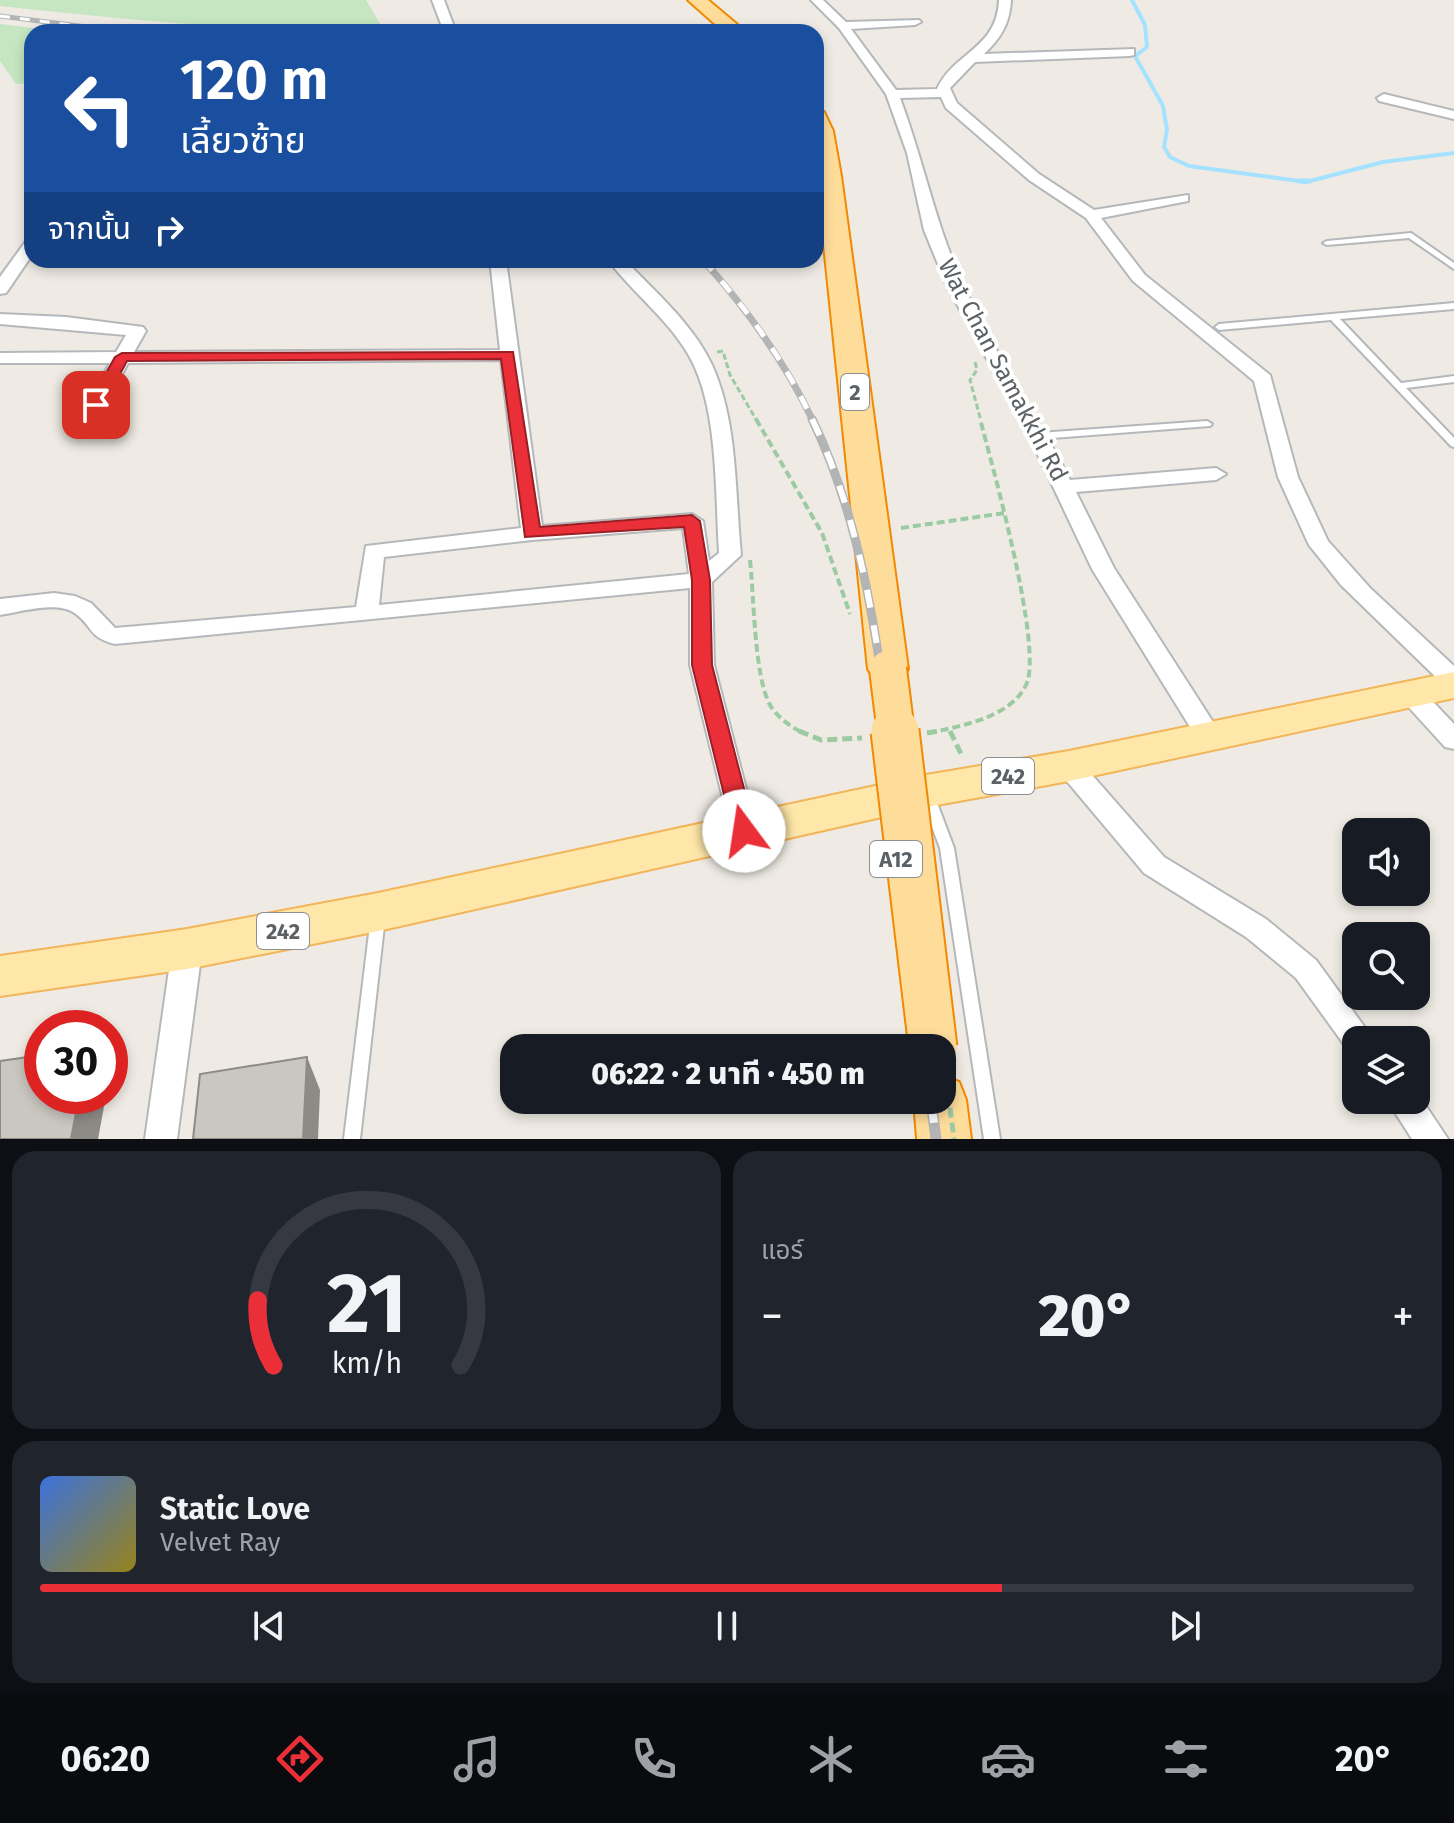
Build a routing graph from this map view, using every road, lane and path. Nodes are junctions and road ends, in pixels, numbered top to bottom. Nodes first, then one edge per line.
1 (438, 0) edge
2 (697, 0) edge
3 (723, 0) edge
4 (817, 0) edge
5 (1005, 0) edge
6 (915, 22) dead end
7 (447, 24) edge
8 (737, 24) edge
9 (741, 24) edge
10 (843, 26) junction
11 (1130, 52) dead end
12 (974, 58) junction
13 (944, 93) junction
14 (892, 94) junction
15 (1384, 98) dead end
16 (1454, 115) edge
17 (824, 144) edge
18 (1183, 198) dead end
19 (1091, 215) junction
20 (1327, 243) dead end
21 (824, 251) edge
22 (24, 255) edge
23 (1454, 267) edge
24 (499, 268) edge
25 (623, 268) edge
26 (0, 289) edge
27 (1454, 306) edge
28 (1333, 317) junction
29 (0, 319) edge
30 (1219, 327) dead end
31 (508, 355) junction
32 (972, 355) dead end
33 (122, 357) junction
34 (0, 358) edge
35 (730, 375) dead end
36 (1454, 379) edge
37 (1398, 386) junction
38 (1207, 424) dead end
39 (82, 430) dead end
40 (1039, 436) junction
41 (1454, 444) edge
42 (1216, 474) dead end
43 (1065, 487) junction
44 (532, 533) junction
45 (900, 543) dead end
46 (701, 580) junction
47 (0, 607) edge
48 (367, 614) junction
49 (852, 619) dead end
50 (882, 669) junction
51 (1454, 683) edge
52 (1412, 695) junction
53 (949, 729) dead end
54 (1209, 736) junction
55 (1454, 740) edge
56 (955, 742) dead end
57 (1069, 766) junction
58 (926, 791) junction
59 (744, 831) junction
60 (378, 912) junction
61 (187, 949) junction
62 (0, 976) edge
63 (1349, 1026) edge
64 (916, 1034) edge
65 (931, 1034) edge
66 (924, 1114) edge
67 (941, 1114) edge
68 (1413, 1114) edge
69 (161, 1139) edge
70 (352, 1139) edge
71 (927, 1139) edge
72 (944, 1139) edge
73 (992, 1139) edge
74 (1432, 1139) edge

1 - 7 street
2 - 8 highway
3 - 9 highway
4 - 10 street, Wat Chan Samakkhi Rd
5 - 12 street
6 - 10 street
10 - 14 street, Wat Chan Samakkhi Rd
11 - 12 street
12 - 13 street
13 - 14 street
13 - 19 street
14 - 40 street, Wat Chan Samakkhi Rd
15 - 16 street
17 - 50 highway, 2
18 - 19 street
19 - 51 street
20 - 23 lane
21 - 50 highway, 2
22 - 26 street
24 - 31 street
25 - 46 street
27 - 28 lane
28 - 30 lane
28 - 37 lane
29 - 33 street
31 - 33 street
31 - 44 street
32 - 45 path
33 - 34 street
33 - 39 street
35 - 49 path
36 - 37 lane
37 - 41 lane
38 - 40 lane
40 - 43 street, Wat Chan Samakkhi Rd
42 - 43 street
43 - 54 street, Wat Chan Samakkhi Rd
44 - 46 street
44 - 48 street
46 - 48 street
46 - 59 street
47 - 48 street
50 - 64 highway, A12
50 - 65 highway, bridge
51 - 52 main road, 242
52 - 54 main road, 242
52 - 55 street
53 - 56 path
54 - 57 main road, 242
57 - 58 main road, 242
57 - 63 street
58 - 59 main road, 242
58 - 73 lane
59 - 60 main road, 242
60 - 61 main road, 242
60 - 70 lane
61 - 62 main road, 242
61 - 69 street
66 - 71 highway
67 - 72 highway
68 - 74 street

